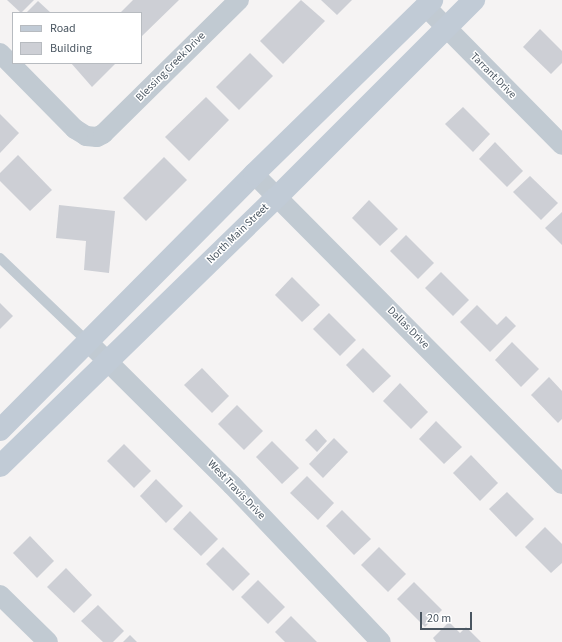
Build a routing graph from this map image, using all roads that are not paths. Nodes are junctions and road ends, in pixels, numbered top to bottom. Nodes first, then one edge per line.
1 (239, 0) edge
2 (474, 0) edge
3 (428, 3) edge
4 (446, 28) junction
5 (0, 53) edge
6 (562, 145) edge
7 (254, 174) junction
8 (277, 198) junction
9 (0, 258) edge
10 (88, 342) junction
11 (108, 361) junction
12 (0, 430) edge
13 (0, 466) edge
14 (562, 484) edge
15 (0, 595) edge
16 (48, 642) edge
17 (381, 642) edge

1 - 5 street, Blessing Creek Drive
2 - 4 main road, North Main Street
3 - 4 street, Tarrant Drive
3 - 7 main road
4 - 6 street, Tarrant Drive
4 - 8 main road, North Main Street
7 - 8 street, Dallas Drive
7 - 10 main road
8 - 11 main road, North Main Street
8 - 14 street, Dallas Drive
9 - 10 lane
10 - 11 street, West Travis Drive
10 - 12 main road
11 - 13 main road, North Main Street
11 - 17 street, West Travis Drive
15 - 16 street

